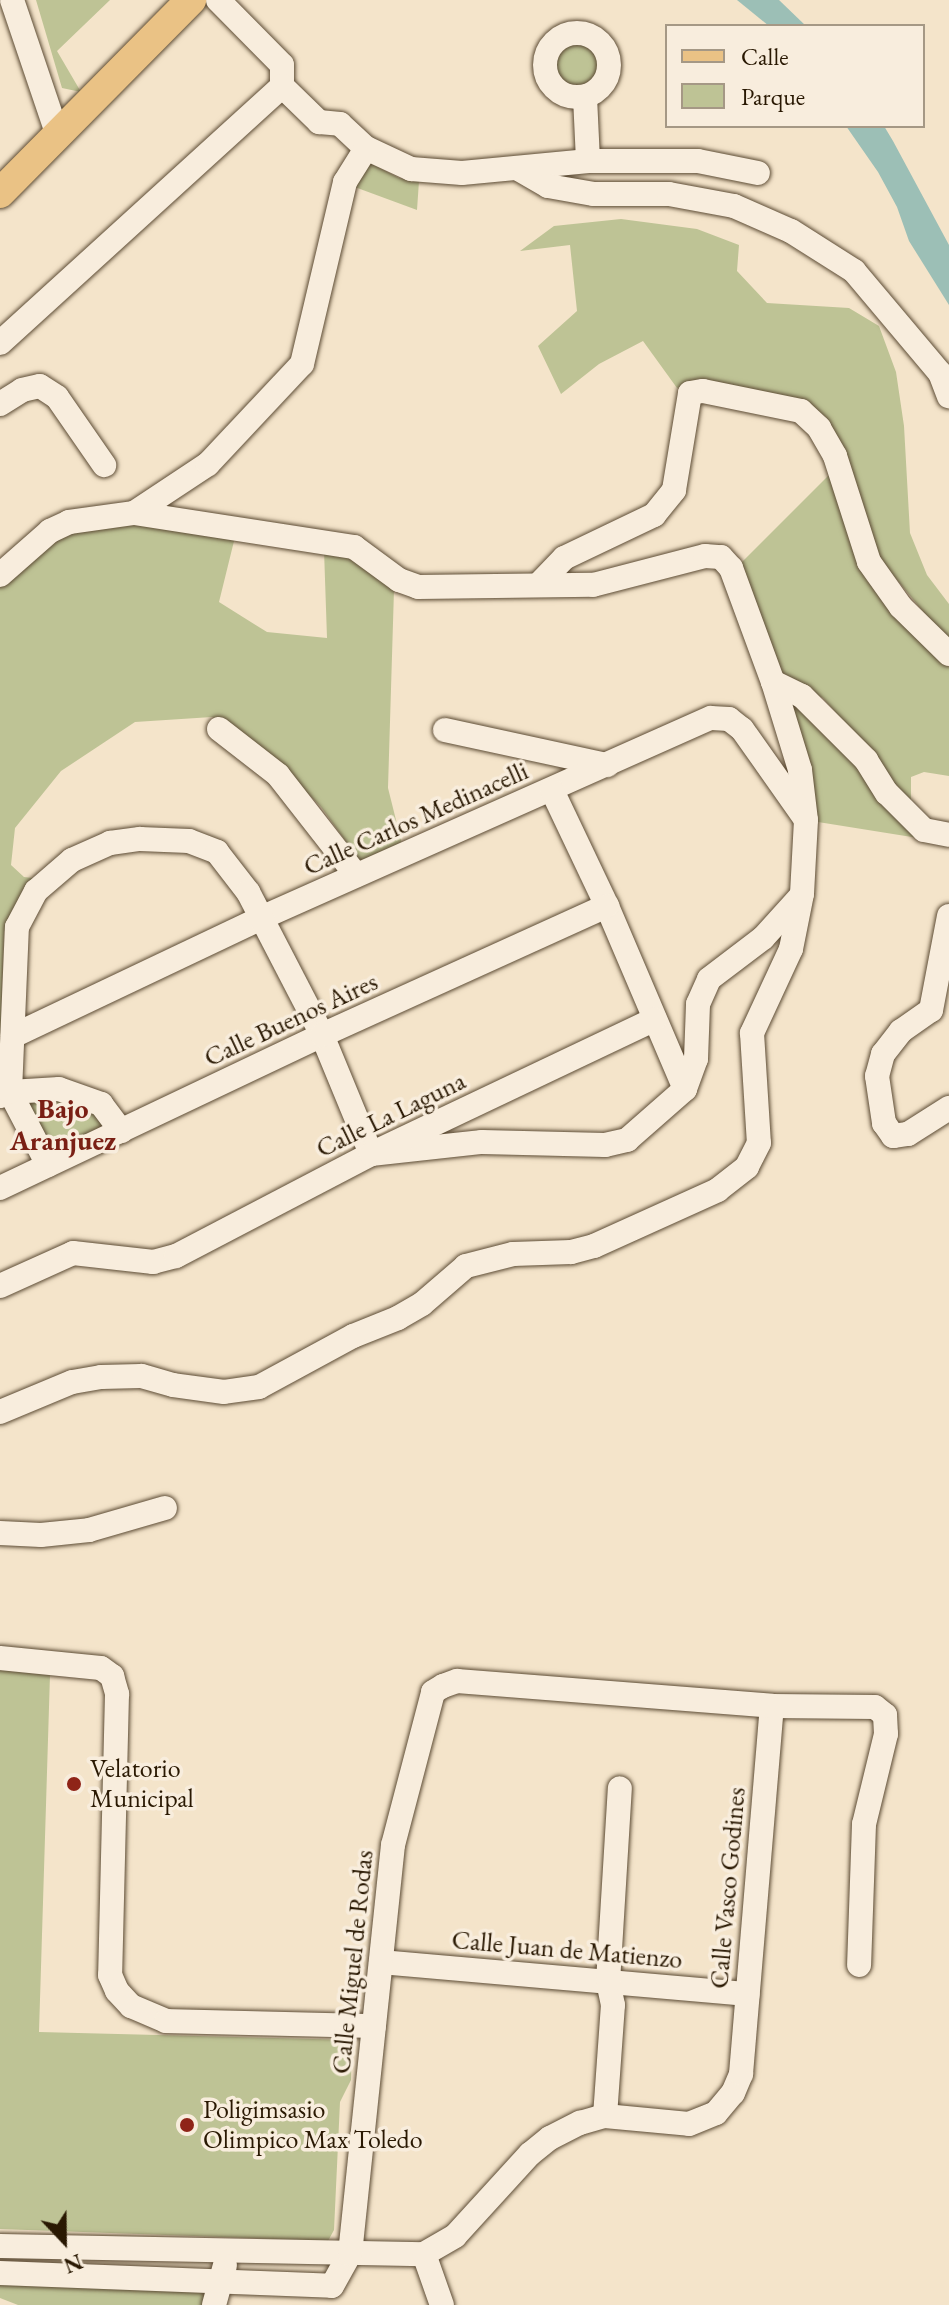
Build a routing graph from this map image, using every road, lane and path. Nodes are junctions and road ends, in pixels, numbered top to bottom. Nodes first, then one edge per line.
1 (12, 0) edge
2 (191, 0) edge
3 (218, 0) edge
4 (282, 86) junction
5 (585, 97) dead end
6 (58, 136) junction
7 (366, 148) junction
8 (588, 161) junction
9 (517, 168) junction
10 (758, 173) dead end
11 (0, 193) edge
12 (0, 343) edge
13 (949, 396) edge
14 (0, 404) edge
15 (104, 465) dead end
16 (134, 513) junction
17 (0, 575) edge
18 (539, 584) junction
19 (949, 654) edge
20 (773, 682) junction
21 (219, 729) dead end
22 (445, 730) dead end
23 (607, 765) junction
24 (552, 790) junction
25 (806, 820) junction
26 (949, 835) edge
27 (356, 875) junction
28 (802, 894) junction
29 (607, 906) junction
30 (949, 916) edge
31 (261, 918) junction
32 (655, 1019) junction
33 (322, 1035) junction
34 (13, 1036) junction
35 (685, 1089) junction
36 (5, 1094) edge
37 (949, 1108) edge
38 (121, 1131) junction
39 (371, 1154) junction
40 (48, 1165) junction
41 (0, 1188) edge
42 (0, 1286) edge
43 (0, 1412) edge
44 (165, 1508) dead end
45 (0, 1533) edge
46 (0, 1658) edge
47 (772, 1706) junction
48 (620, 1788) dead end
49 (381, 1962) junction
50 (859, 1965) dead end
51 (608, 1982) junction
52 (748, 1994) junction
53 (374, 2026) junction
54 (605, 2116) junction
55 (0, 2246) edge
56 (227, 2251) junction
57 (350, 2254) junction
58 (424, 2254) junction
59 (0, 2273) edge
60 (224, 2281) junction
61 (214, 2305) edge
62 (442, 2305) edge

1 - 6 street
2 - 6 main road
3 - 4 street
4 - 7 street
4 - 12 street
5 - 8 street
6 - 11 main road
7 - 9 street
7 - 16 street
8 - 9 street
8 - 10 street
9 - 13 street
14 - 15 street
16 - 17 street
16 - 18 street
18 - 19 street
18 - 20 street
20 - 25 street
20 - 26 street
21 - 27 street
22 - 23 street
23 - 24 street, Calle Carlos Medinacelli
23 - 25 street, Calle Carlos Medinacelli
24 - 27 street, Calle Carlos Medinacelli
24 - 29 street
25 - 28 street
27 - 31 street, Calle Carlos Medinacelli
28 - 35 street
28 - 43 street
29 - 32 street
29 - 33 street, Calle Buenos Aires
30 - 37 street
31 - 33 street
31 - 34 street, Calle Carlos Medinacelli
31 - 34 street
32 - 35 street
32 - 39 street, Calle La Laguna
33 - 38 street, Calle Buenos Aires
33 - 39 street
34 - 36 street
35 - 39 street
36 - 38 street
36 - 40 street
38 - 40 street, Calle Buenos Aires
39 - 42 street, Calle La Laguna
40 - 41 street, Calle Buenos Aires
44 - 45 street
46 - 53 street
47 - 49 street, Calle Miguel de Rodas
47 - 50 street
47 - 52 street, Calle Vasco Godines
48 - 51 street
49 - 51 street, Calle Juan de Matienzo
49 - 53 street, Calle Miguel de Rodas
51 - 52 street, Calle Juan de Matienzo
51 - 54 street
52 - 54 street, Calle Vasco Godines
53 - 57 street, Calle Miguel de Rodas
54 - 58 street
55 - 56 street
56 - 57 street
56 - 60 street
57 - 58 street
57 - 60 street
58 - 62 street
59 - 60 street
60 - 61 street

